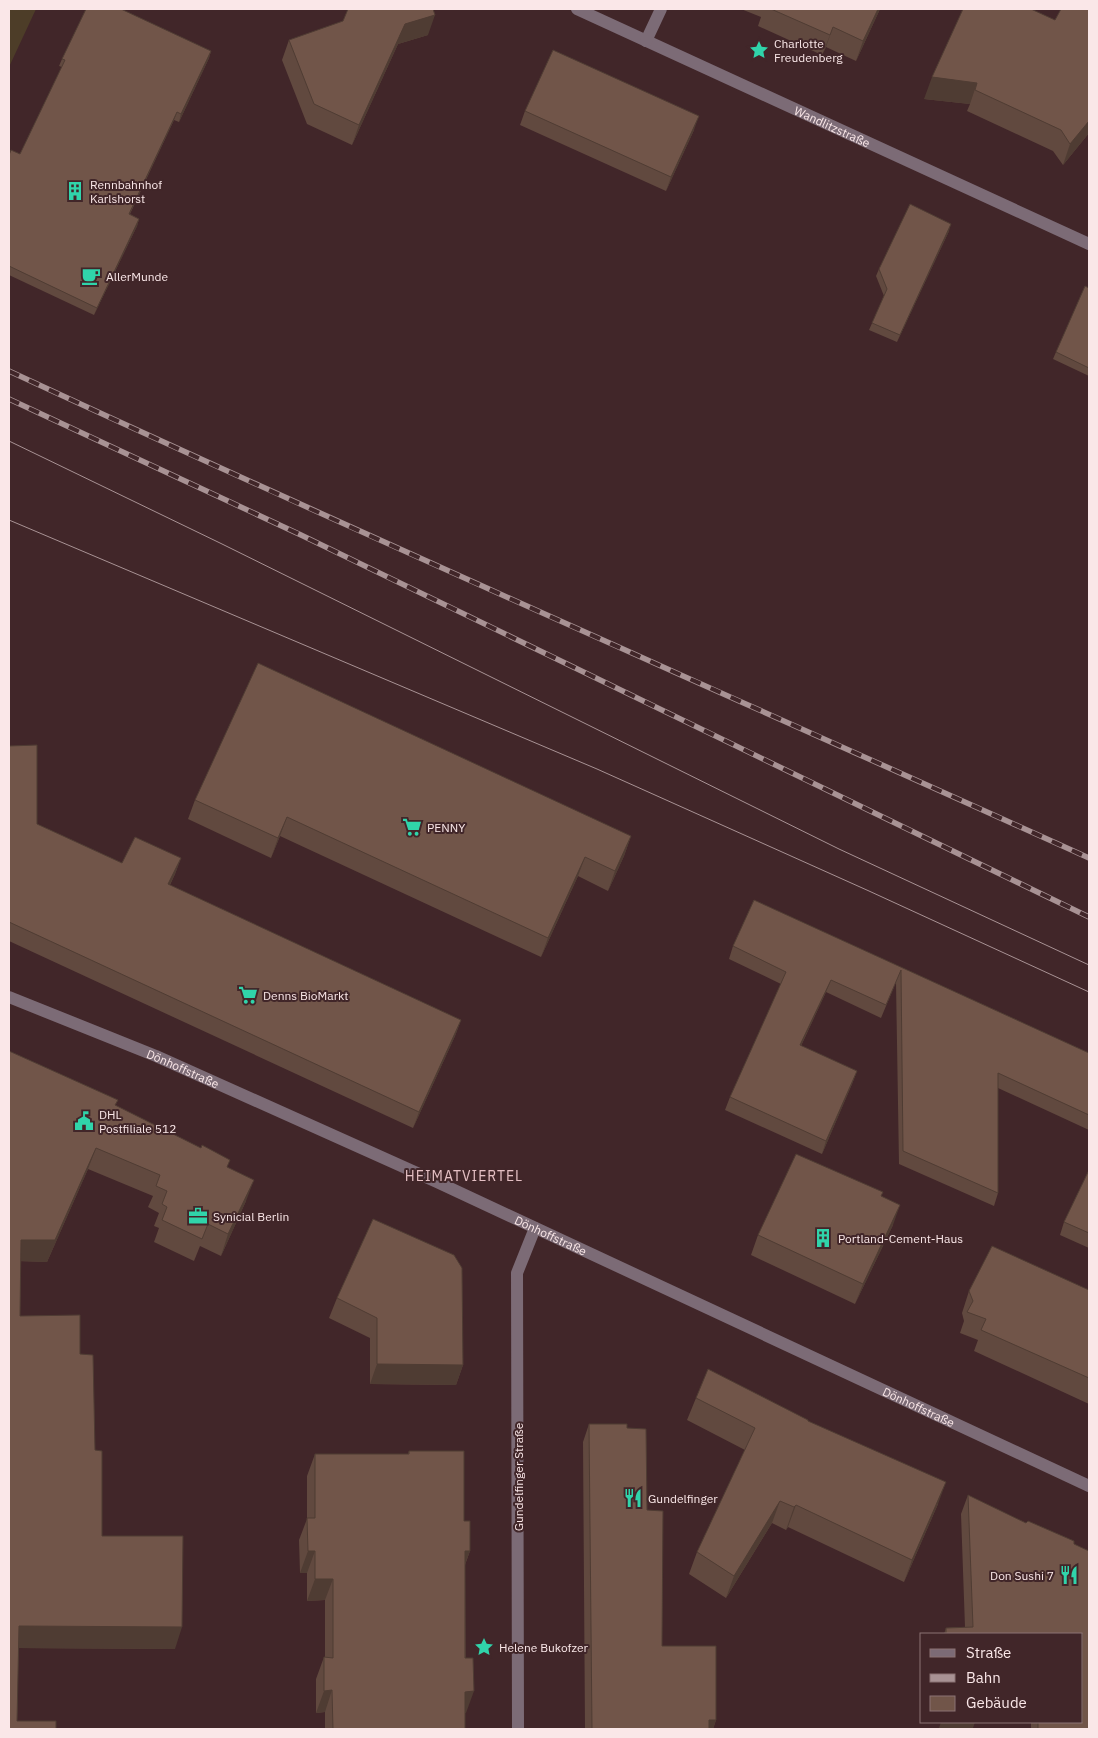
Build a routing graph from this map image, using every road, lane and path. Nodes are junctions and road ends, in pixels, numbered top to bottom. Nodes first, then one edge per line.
1 (577, 9) edge
2 (661, 9) edge
3 (646, 40) junction
4 (1089, 244) edge
5 (9, 997) edge
6 (535, 1228) junction
7 (1089, 1486) edge
8 (518, 1729) edge

1 - 3 street, Wandlitzstraße
2 - 3 street
3 - 4 street, Wandlitzstraße
5 - 6 street, Dönhoffstraße
6 - 7 street, Dönhoffstraße
6 - 8 street, Gundelfinger Straße

